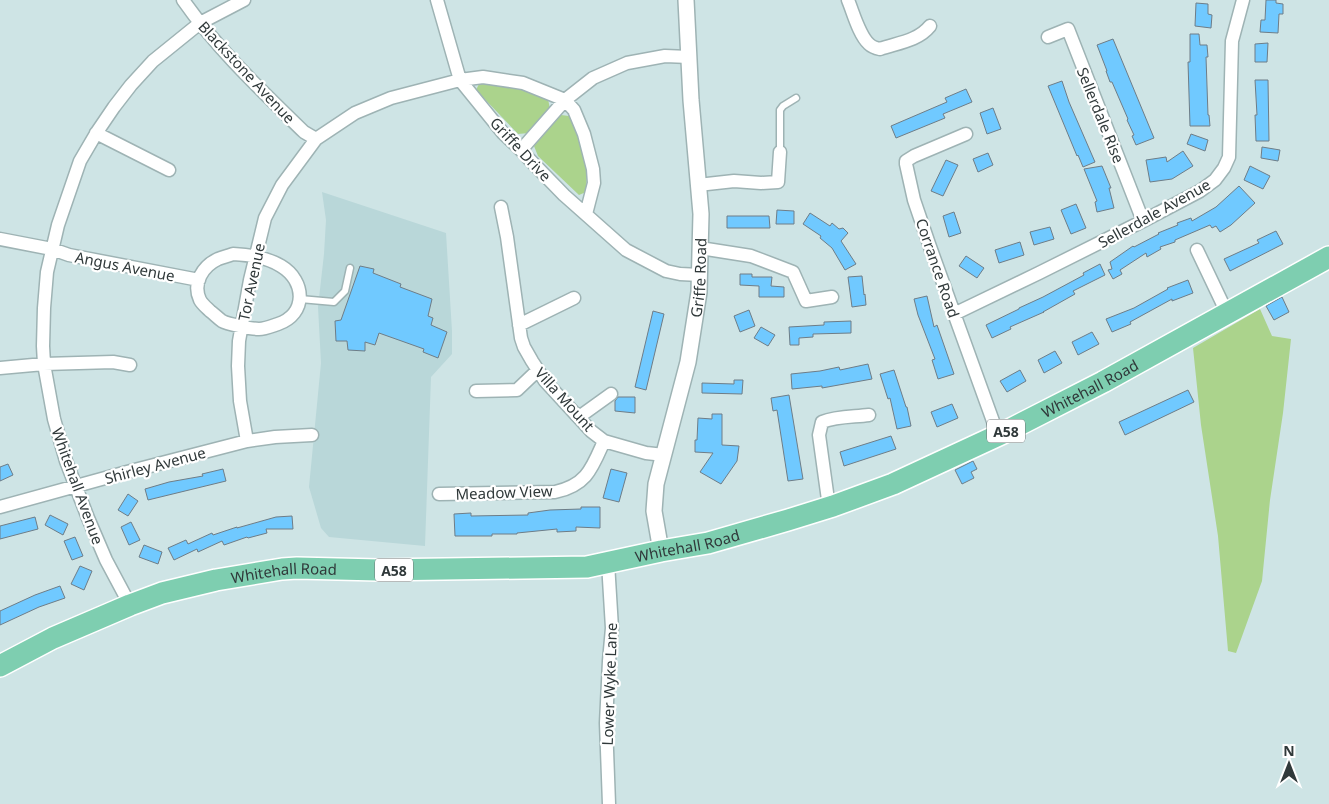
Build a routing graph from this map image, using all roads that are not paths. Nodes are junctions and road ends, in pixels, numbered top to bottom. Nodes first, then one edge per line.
1 (183, 0) edge
2 (244, 0) edge
3 (437, 0) edge
4 (686, 0) edge
5 (848, 0) edge
6 (1243, 0) edge
7 (200, 23) junction
8 (930, 26) dead end
9 (1048, 37) dead end
10 (689, 57) junction
11 (460, 80) junction
12 (796, 98) dead end
13 (566, 100) junction
14 (96, 133) junction
15 (966, 134) dead end
16 (316, 139) junction
17 (521, 150) junction
18 (780, 152) joint
19 (169, 170) dead end
20 (698, 185) junction
21 (501, 207) dead end
22 (586, 214) junction
23 (1143, 221) junction
24 (0, 239) edge
25 (700, 248) junction
26 (52, 249) junction
27 (1197, 250) dead end
28 (256, 256) junction
29 (1329, 257) edge
30 (350, 268) dead end
31 (700, 275) junction
32 (199, 280) junction
33 (832, 297) dead end
34 (574, 298) dead end
35 (300, 299) junction
36 (1227, 313) junction
37 (954, 314) junction
38 (519, 325) junction
39 (242, 326) junction
40 (44, 364) junction
41 (130, 366) dead end
42 (0, 368) edge
43 (538, 370) junction
44 (476, 391) dead end
45 (611, 394) dead end
46 (869, 415) dead end
47 (579, 417) junction
48 (312, 435) dead end
49 (998, 435) junction
50 (247, 441) junction
51 (604, 441) junction
52 (664, 455) junction
53 (75, 486) junction
54 (439, 494) dead end
55 (0, 507) edge
56 (829, 507) junction
57 (661, 551) junction
58 (608, 563) junction
59 (130, 605) junction
60 (0, 666) edge
61 (608, 804) edge

1 - 7 street, Blackstone Avenue
2 - 7 street, Whitehall Avenue
3 - 11 street
4 - 10 street, Griffe Road
5 - 8 street
6 - 23 street, Sellerdale Avenue
7 - 14 street, Whitehall Avenue
7 - 16 street, Blackstone Avenue
9 - 23 street, Sellerdale Rise
10 - 13 street
10 - 20 street, Griffe Road
11 - 13 street
11 - 16 street
11 - 17 street, Griffe Drive
12 - 18 lane
13 - 17 street
13 - 22 street
14 - 19 street
14 - 26 street, Whitehall Avenue
15 - 37 street, Corrance Road
16 - 28 street, Tor Avenue
17 - 22 street, Griffe Drive
18 - 20 street
20 - 25 street, Griffe Road
21 - 38 street, Villa Mount
22 - 31 street, Griffe Drive
23 - 37 street, Sellerdale Avenue
24 - 26 street, Angus Avenue
25 - 31 street, Griffe Road
25 - 33 street
26 - 32 street, Angus Avenue
26 - 40 street, Whitehall Avenue
27 - 36 street
28 - 32 street
28 - 35 street
28 - 39 street, Tor Avenue
29 - 36 highway, Whitehall Road / A58
30 - 35 lane
31 - 52 street, Griffe Road
32 - 39 street
34 - 38 street
35 - 39 street
36 - 49 highway, Whitehall Road / A58
37 - 49 street, Corrance Road
38 - 43 street, Villa Mount
39 - 50 street, Tor Avenue
40 - 41 street
40 - 42 street
40 - 53 street, Whitehall Avenue
43 - 44 street
43 - 47 street, Villa Mount
45 - 47 street
46 - 56 street
47 - 51 street, Villa Mount
48 - 50 street, Shirley Avenue
49 - 56 highway, Whitehall Road / A58
50 - 53 street, Shirley Avenue
51 - 52 street, Villa Mount
51 - 54 street, Meadow View
52 - 57 street, Griffe Road
53 - 55 street, Shirley Avenue
53 - 59 street, Whitehall Avenue
56 - 57 highway, Whitehall Road / A58
57 - 58 highway, Whitehall Road / A58
58 - 59 highway, Whitehall Road / A58
58 - 61 street, Lower Wyke Lane
59 - 60 highway, Whitehall Road / A58

